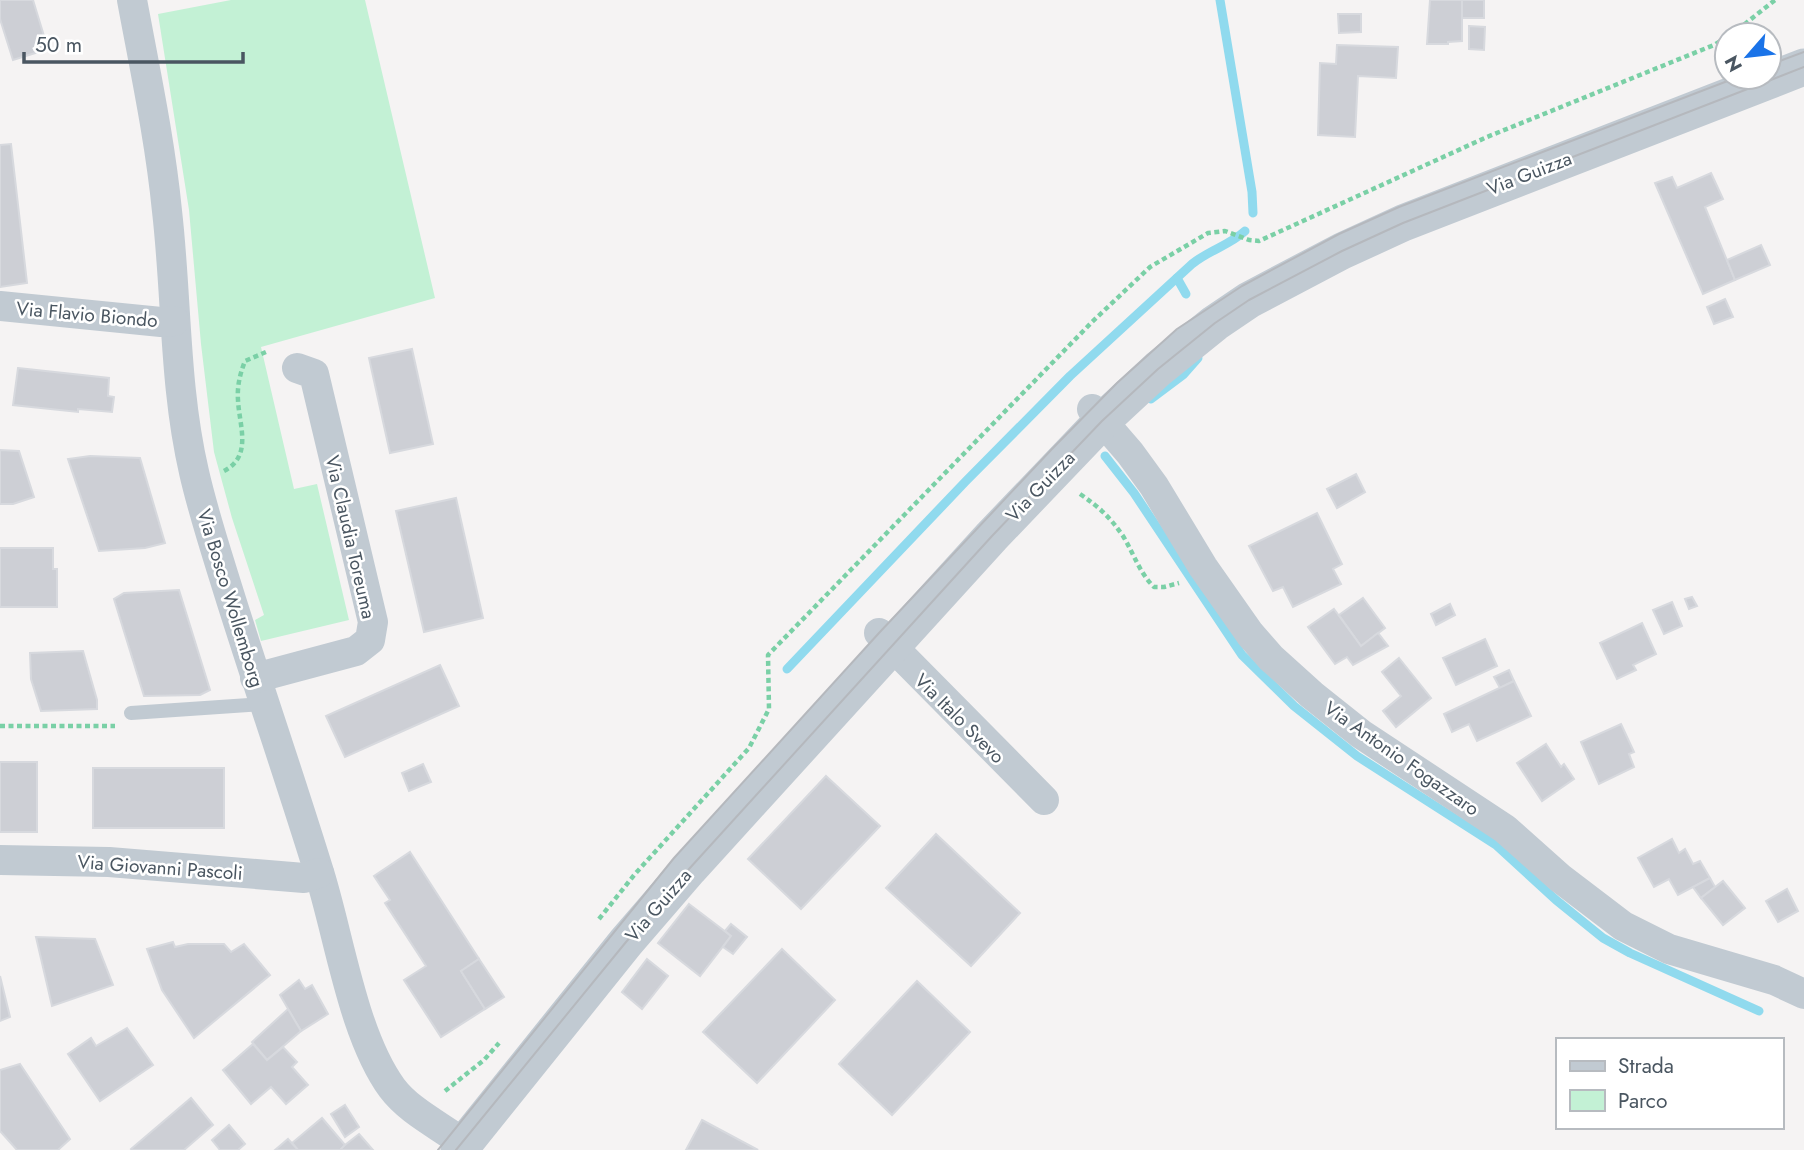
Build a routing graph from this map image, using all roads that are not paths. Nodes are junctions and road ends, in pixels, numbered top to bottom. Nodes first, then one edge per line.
1 (132, 0) edge
2 (1804, 52) edge
3 (1783, 60) edge
4 (1804, 67) edge
5 (1713, 87) edge
6 (0, 306) edge
7 (174, 321) junction
8 (297, 368) dead end
9 (1097, 415) junction
10 (884, 640) junction
11 (260, 691) junction
12 (135, 713) road end
13 (1044, 800) dead end
14 (0, 860) edge
15 (320, 873) junction
16 (1804, 994) edge
17 (452, 1144) edge

1 - 7 street, Via Bosco Wollemborg
2 - 3 street
4 - 9 street, Via Guizza
5 - 9 street, Via Guizza
6 - 7 street, Via Flavio Biondo
7 - 11 street, Via Bosco Wollemborg
8 - 11 street, Via Claudia Toreuma
9 - 10 street, Via Guizza
9 - 16 street, Via Antonio Fogazzaro
10 - 13 street, Via Italo Svevo
10 - 17 street, Via Guizza
11 - 12 lane
11 - 15 street, Via Bosco Wollemborg
14 - 15 street, Via Giovanni Pascoli
15 - 17 street, Via Bosco Wollemborg

